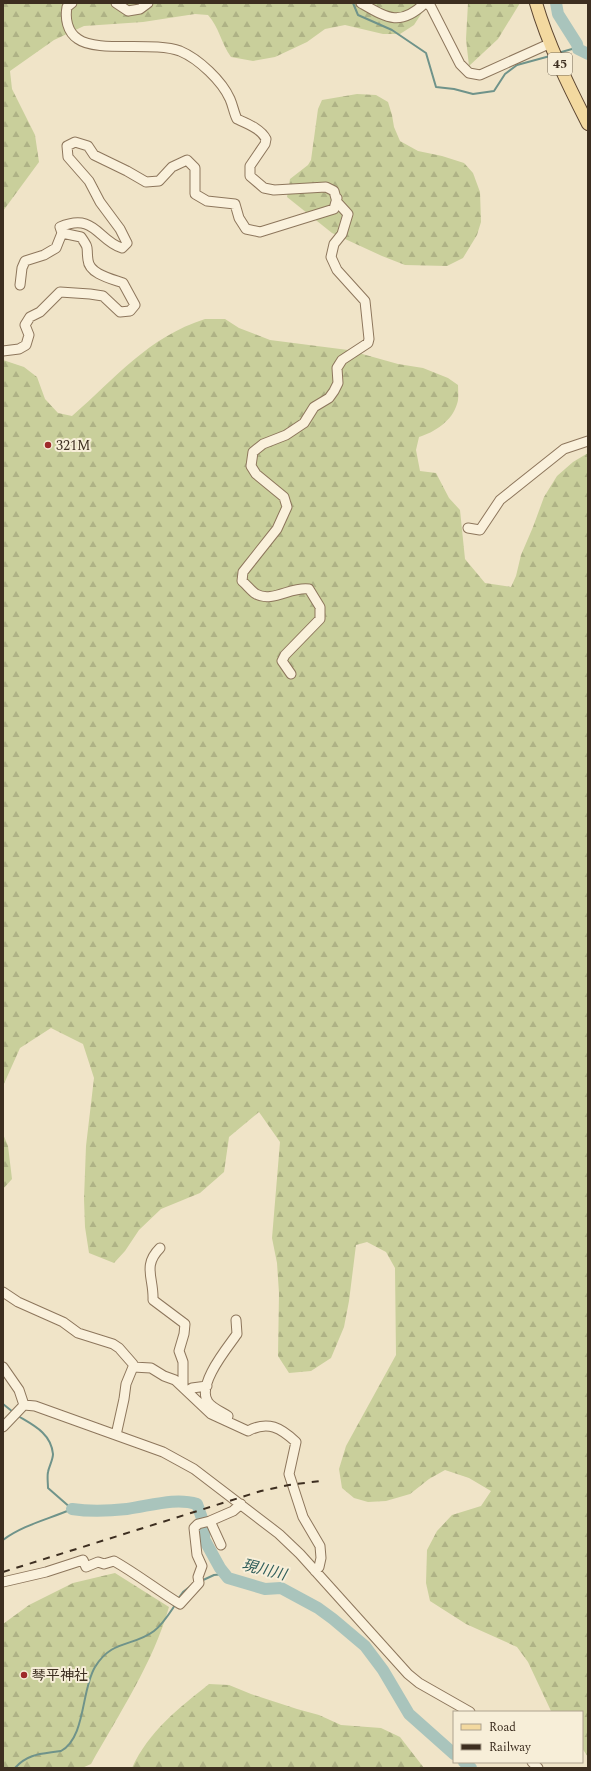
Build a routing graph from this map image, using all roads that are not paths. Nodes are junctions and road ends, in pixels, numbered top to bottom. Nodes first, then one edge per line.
1 (72, 3) edge
2 (116, 3) edge
3 (148, 3) edge
4 (361, 3) edge
5 (426, 3) edge
6 (536, 3) edge
7 (551, 43) junction
8 (588, 124) edge
9 (336, 198) junction
10 (62, 233) junction
11 (20, 285) dead end
12 (3, 351) edge
13 (588, 440) edge
14 (468, 528) dead end
15 (290, 674) dead end
16 (160, 1248) dead end
17 (3, 1292) edge
18 (236, 1320) dead end
19 (3, 1367) edge
20 (133, 1367) junction
21 (207, 1386) junction
22 (185, 1389) junction
23 (19, 1410) junction
24 (227, 1422) junction
25 (3, 1427) edge
26 (116, 1435) junction
27 (241, 1504) junction
28 (210, 1521) junction
29 (221, 1545) dead end
30 (315, 1571) junction
31 (3, 1582) edge
32 (468, 1711) edge

1 - 9 street
2 - 3 street
4 - 5 street
5 - 7 street
6 - 7 main road, 45
7 - 8 main road, 45
9 - 10 street
9 - 15 street
10 - 11 street
10 - 12 street
13 - 14 street
16 - 22 street
17 - 20 street
18 - 21 street
19 - 23 street
20 - 22 street
20 - 26 street
21 - 22 street
21 - 24 street
22 - 24 street
23 - 25 street
23 - 26 street
24 - 30 street
26 - 27 street
27 - 28 street
27 - 30 street
28 - 29 street
28 - 31 street
30 - 32 street

